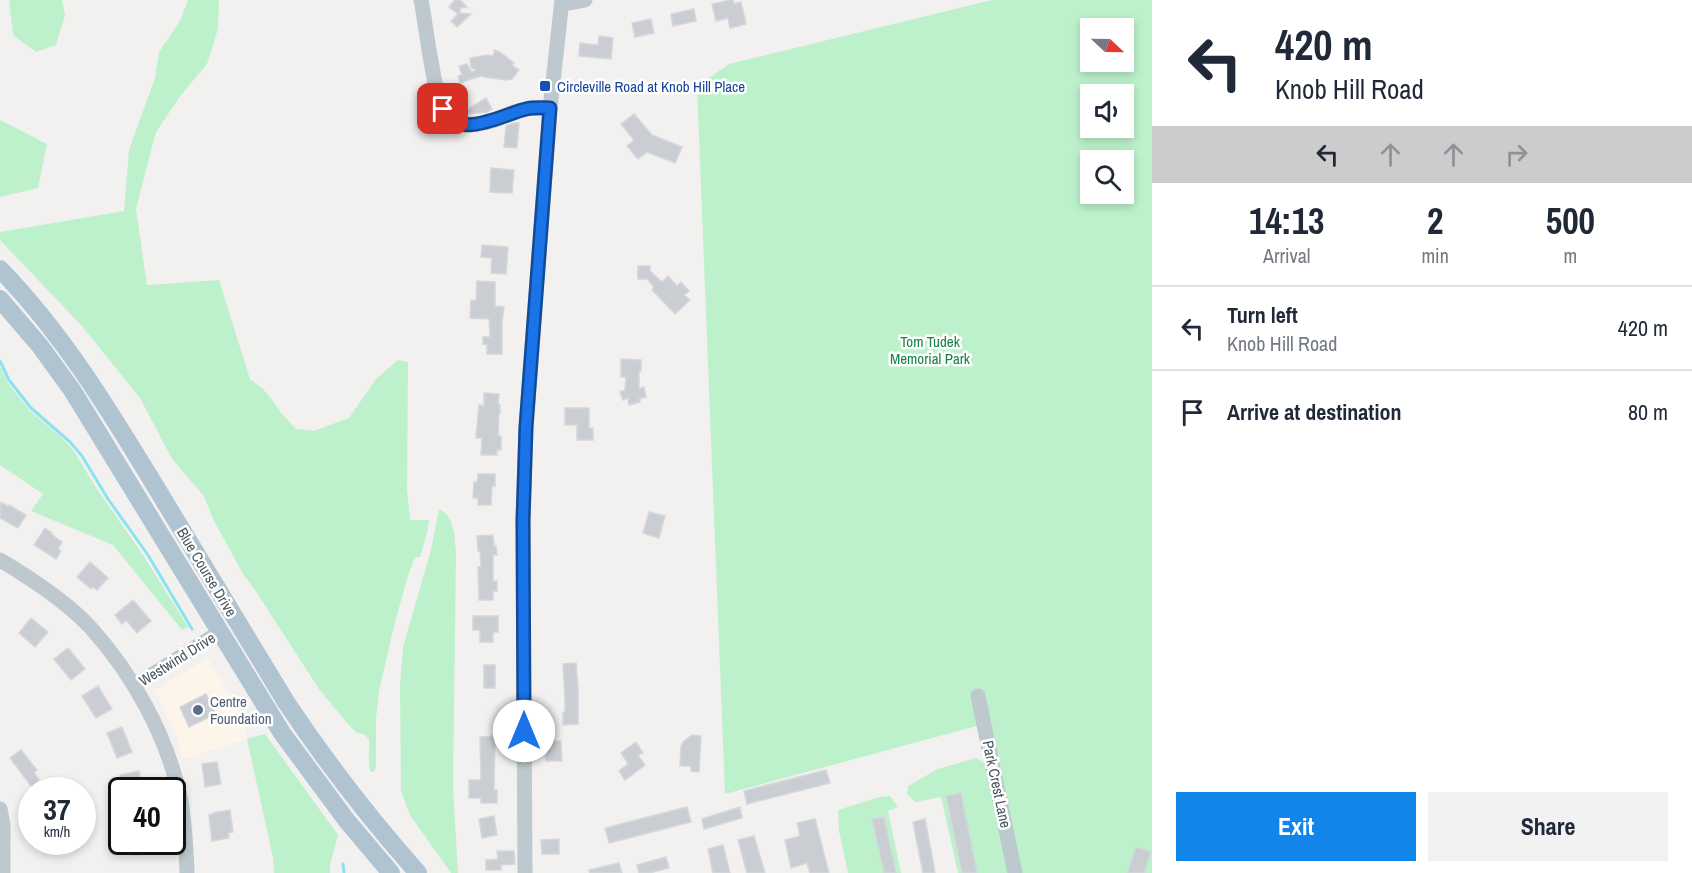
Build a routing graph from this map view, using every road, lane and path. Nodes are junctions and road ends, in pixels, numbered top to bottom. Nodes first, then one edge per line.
1 (421, 0) edge
2 (585, 0) edge
3 (562, 2) edge
4 (550, 108) junction
5 (0, 269) edge
6 (0, 299) edge
7 (0, 560) edge
8 (220, 632) junction
9 (134, 686) junction
10 (978, 696) dead end
11 (0, 809) edge
12 (3, 873) edge
13 (187, 873) edge
14 (391, 873) edge
15 (418, 873) edge
16 (525, 873) edge
17 (1015, 873) edge

1 - 4 street
2 - 3 street
3 - 4 street
4 - 16 street
5 - 15 main road, Blue Course Drive
6 - 8 main road, Blue Course Drive
7 - 9 street
8 - 9 street, Westwind Drive
8 - 14 main road, Blue Course Drive
9 - 13 street
10 - 17 street, Park Crest Lane
11 - 12 street

